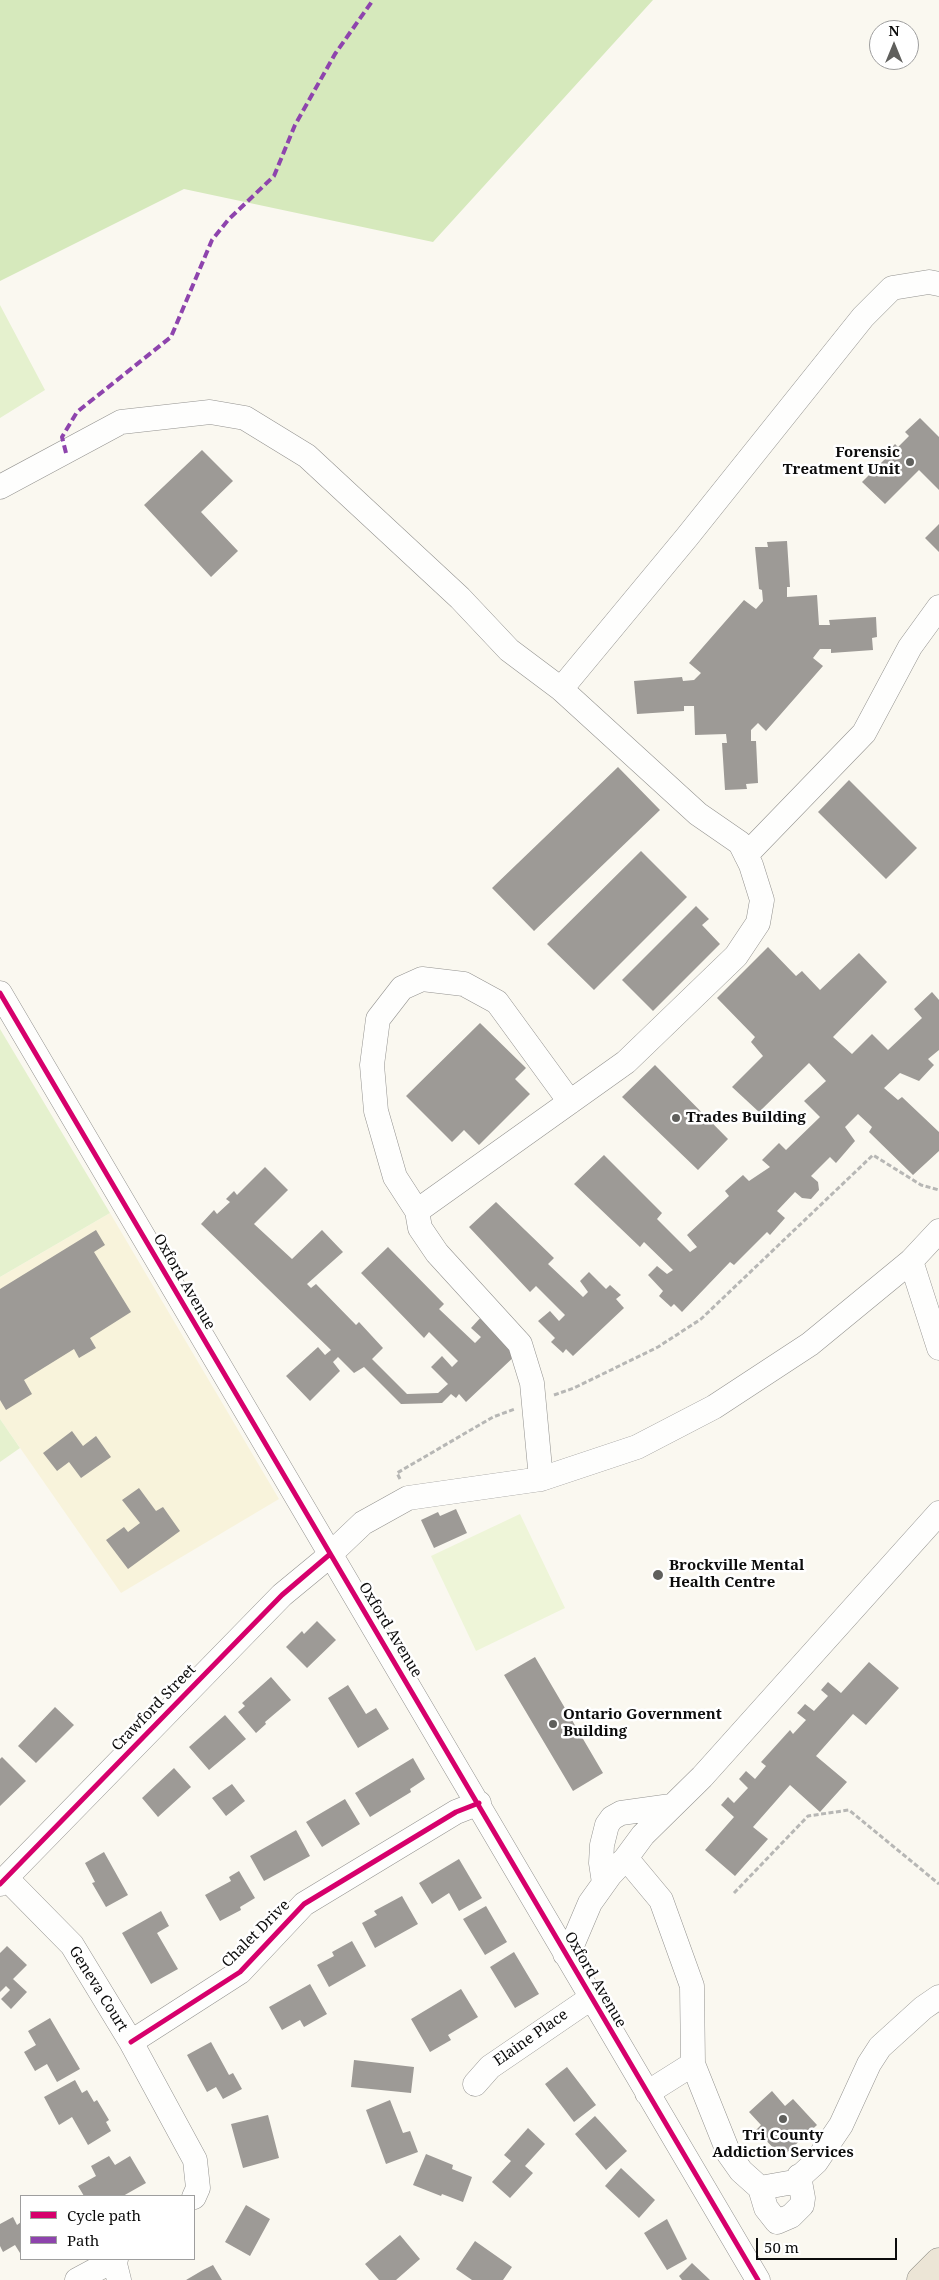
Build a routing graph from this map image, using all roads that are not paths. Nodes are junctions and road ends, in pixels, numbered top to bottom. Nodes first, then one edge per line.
1 (939, 284) edge
2 (0, 487) edge
3 (939, 607) edge
4 (561, 689) junction
5 (746, 855) junction
6 (0, 993) edge
7 (570, 1102) junction
8 (417, 1211) junction
9 (939, 1231) edge
10 (911, 1261) junction
11 (939, 1348) edge
12 (541, 1479) junction
13 (939, 1512) edge
14 (330, 1555) junction
15 (479, 1803) junction
16 (672, 1806) junction
17 (626, 1858) junction
18 (3, 1881) edge
19 (604, 1883) junction
20 (566, 1954) junction
21 (939, 1997) edge
22 (591, 1998) junction
23 (131, 2042) junction
24 (693, 2064) junction
25 (476, 2084) dead end
26 (647, 2092) junction
27 (799, 2176) junction
28 (760, 2188) junction
29 (195, 2195) edge
30 (939, 2262) edge
31 (116, 2266) edge
32 (77, 2280) edge
33 (758, 2280) edge
34 (921, 2280) edge

1 - 4 street
2 - 4 street
3 - 5 street
4 - 5 street
5 - 7 street
6 - 14 street, Oxford Avenue
7 - 8 street
7 - 8 street
8 - 12 street
9 - 10 street
10 - 11 street
10 - 12 street
12 - 14 street, Crawford Street
13 - 16 street
14 - 15 street, Oxford Avenue
14 - 18 street, Crawford Street
15 - 20 street, Oxford Avenue
15 - 23 street, Chalet Drive
16 - 17 street
16 - 19 street
17 - 19 street
17 - 24 street
18 - 23 street, Geneva Court
19 - 20 street
20 - 22 street, Oxford Avenue
21 - 27 street
22 - 25 street, Elaine Place
22 - 26 street, Oxford Avenue
23 - 29 street, Geneva Court
24 - 26 street
24 - 28 street
26 - 33 street, Oxford Avenue
27 - 28 street
27 - 28 street
30 - 34 main road
31 - 32 street

